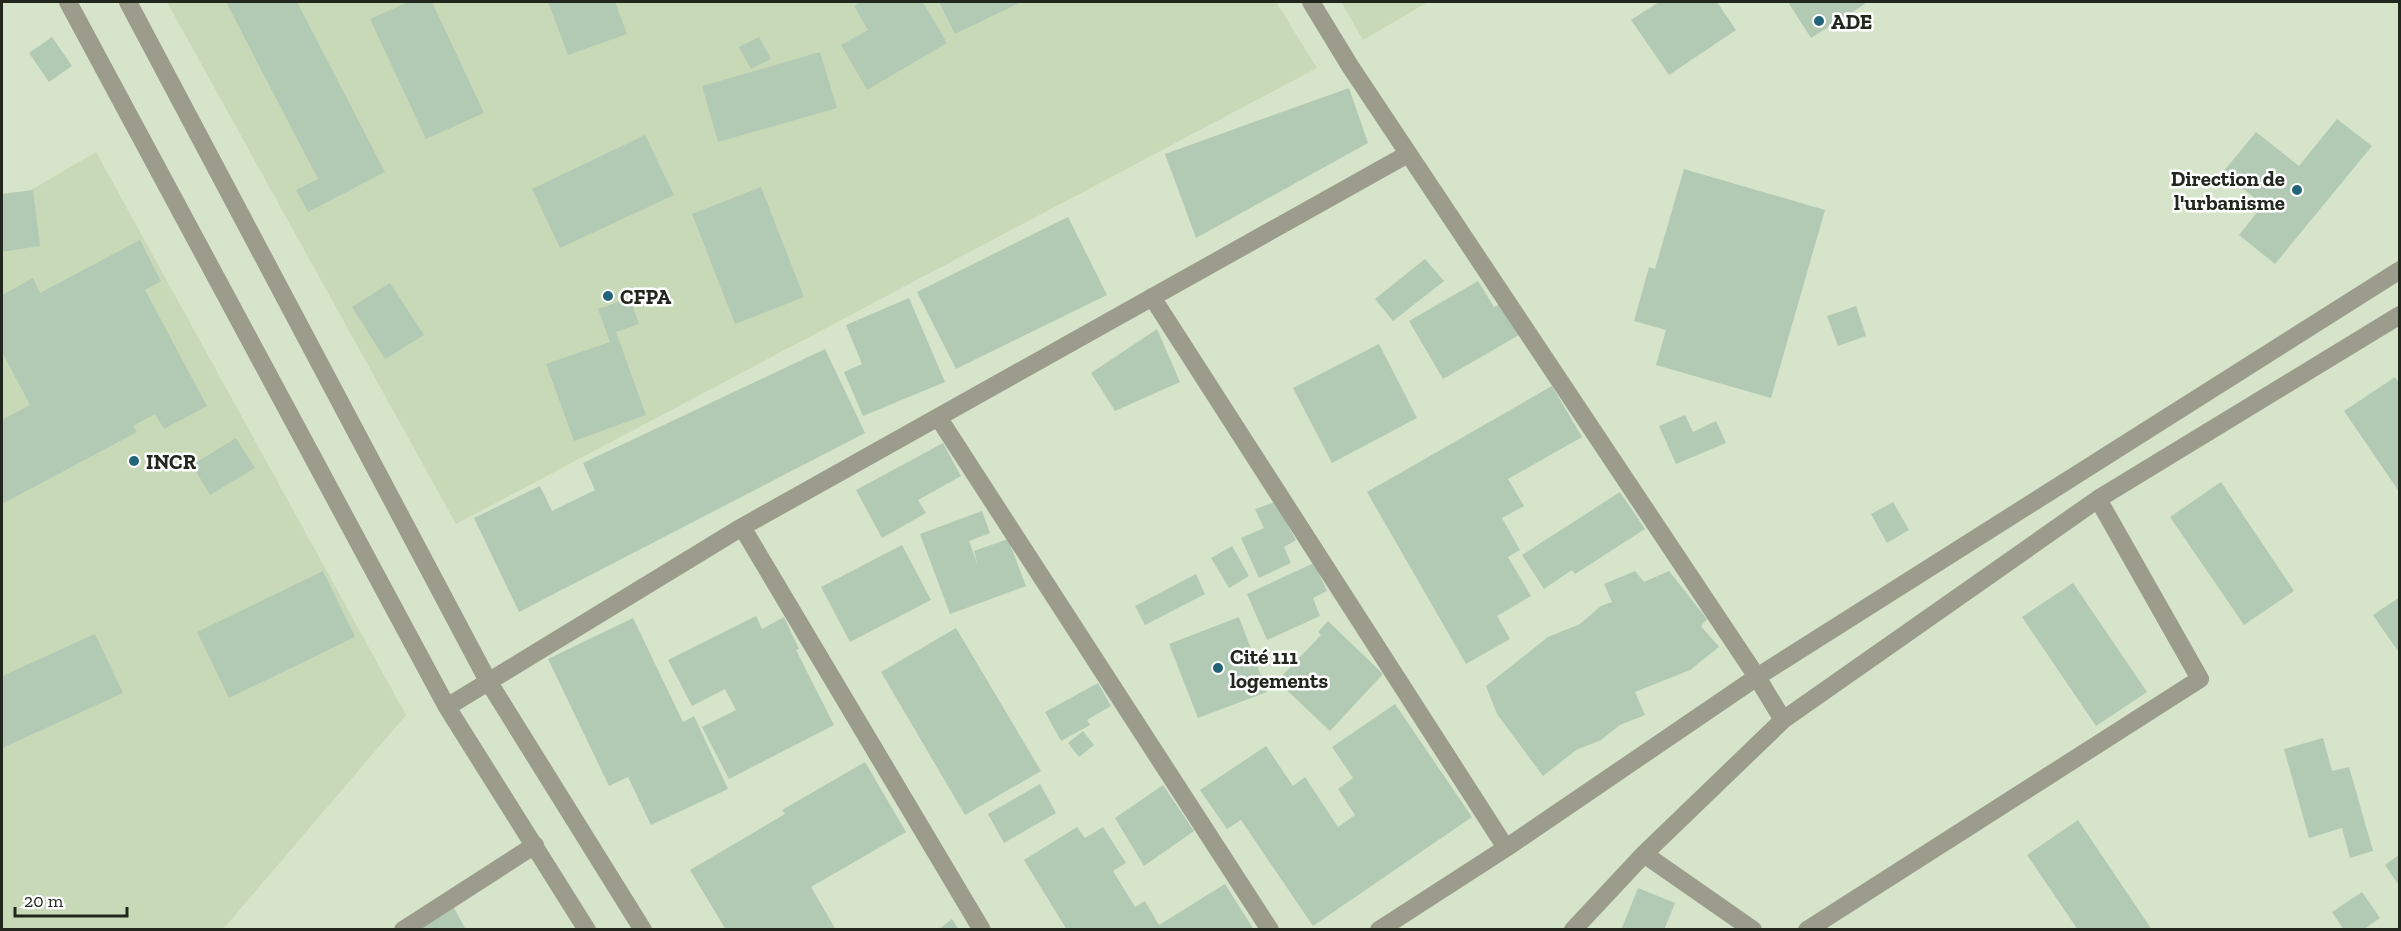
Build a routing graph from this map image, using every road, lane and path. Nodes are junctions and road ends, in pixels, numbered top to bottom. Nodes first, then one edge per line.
1 (68, 2) edge
2 (128, 2) edge
3 (1311, 2) edge
4 (1408, 154) junction
5 (2400, 270) edge
6 (1152, 297) junction
7 (2400, 315) edge
8 (938, 417) junction
9 (2098, 499) junction
10 (742, 527) junction
11 (1757, 677) junction
12 (488, 681) junction
13 (447, 707) junction
14 (1783, 720) junction
15 (535, 845) junction
16 (1506, 848) junction
17 (1644, 854) junction
18 (403, 930) edge
19 (586, 930) edge
20 (643, 930) edge
21 (982, 930) edge
22 (1270, 930) edge
23 (1379, 930) edge
24 (1573, 930) edge
25 (1753, 930) edge
26 (1806, 930) edge

1 - 13 street
2 - 12 street
3 - 4 street
4 - 6 street
4 - 11 street
5 - 11 street
6 - 8 street
6 - 16 street
7 - 9 street
8 - 10 street
8 - 22 street
9 - 14 street
9 - 26 street
10 - 12 street
10 - 21 street
11 - 14 street
11 - 16 street
12 - 13 street
12 - 20 street
13 - 15 street
14 - 17 street
15 - 18 street
15 - 19 street
16 - 23 street
17 - 24 street
17 - 25 street

